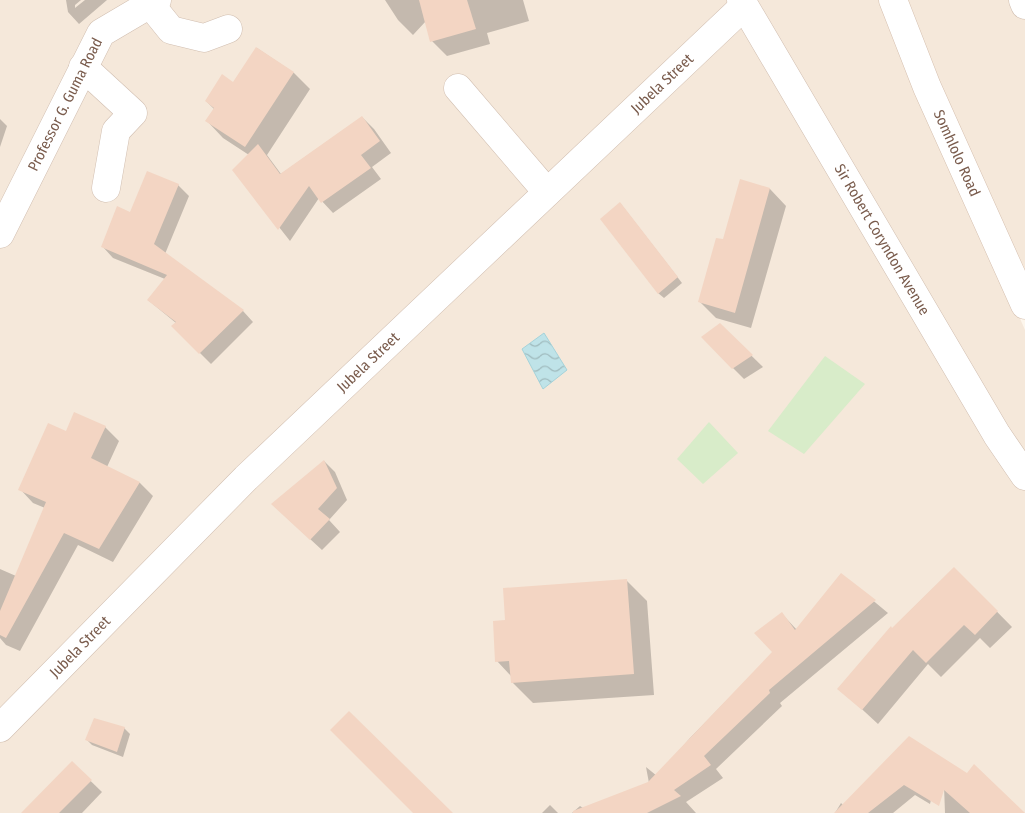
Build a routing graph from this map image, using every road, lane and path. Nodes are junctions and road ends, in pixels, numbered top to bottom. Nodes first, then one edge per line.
1 (893, 0) edge
2 (1023, 0) edge
3 (153, 2) edge
4 (742, 3) edge
5 (1025, 5) edge
6 (228, 29) dead end
7 (83, 67) junction
8 (458, 88) dead end
9 (106, 188) dead end
10 (547, 192) junction
11 (0, 234) edge
12 (1025, 305) edge
13 (1025, 476) edge
14 (0, 728) edge

1 - 12 street, Somhlolo Road
2 - 5 street
3 - 6 street
3 - 7 street, Professor G. Guma Road
4 - 10 street, Jubela Street
4 - 13 street, Sir Robert Coryndon Avenue
7 - 9 street
7 - 11 street, Professor G. Guma Road
8 - 10 street
10 - 14 street, Jubela Street

